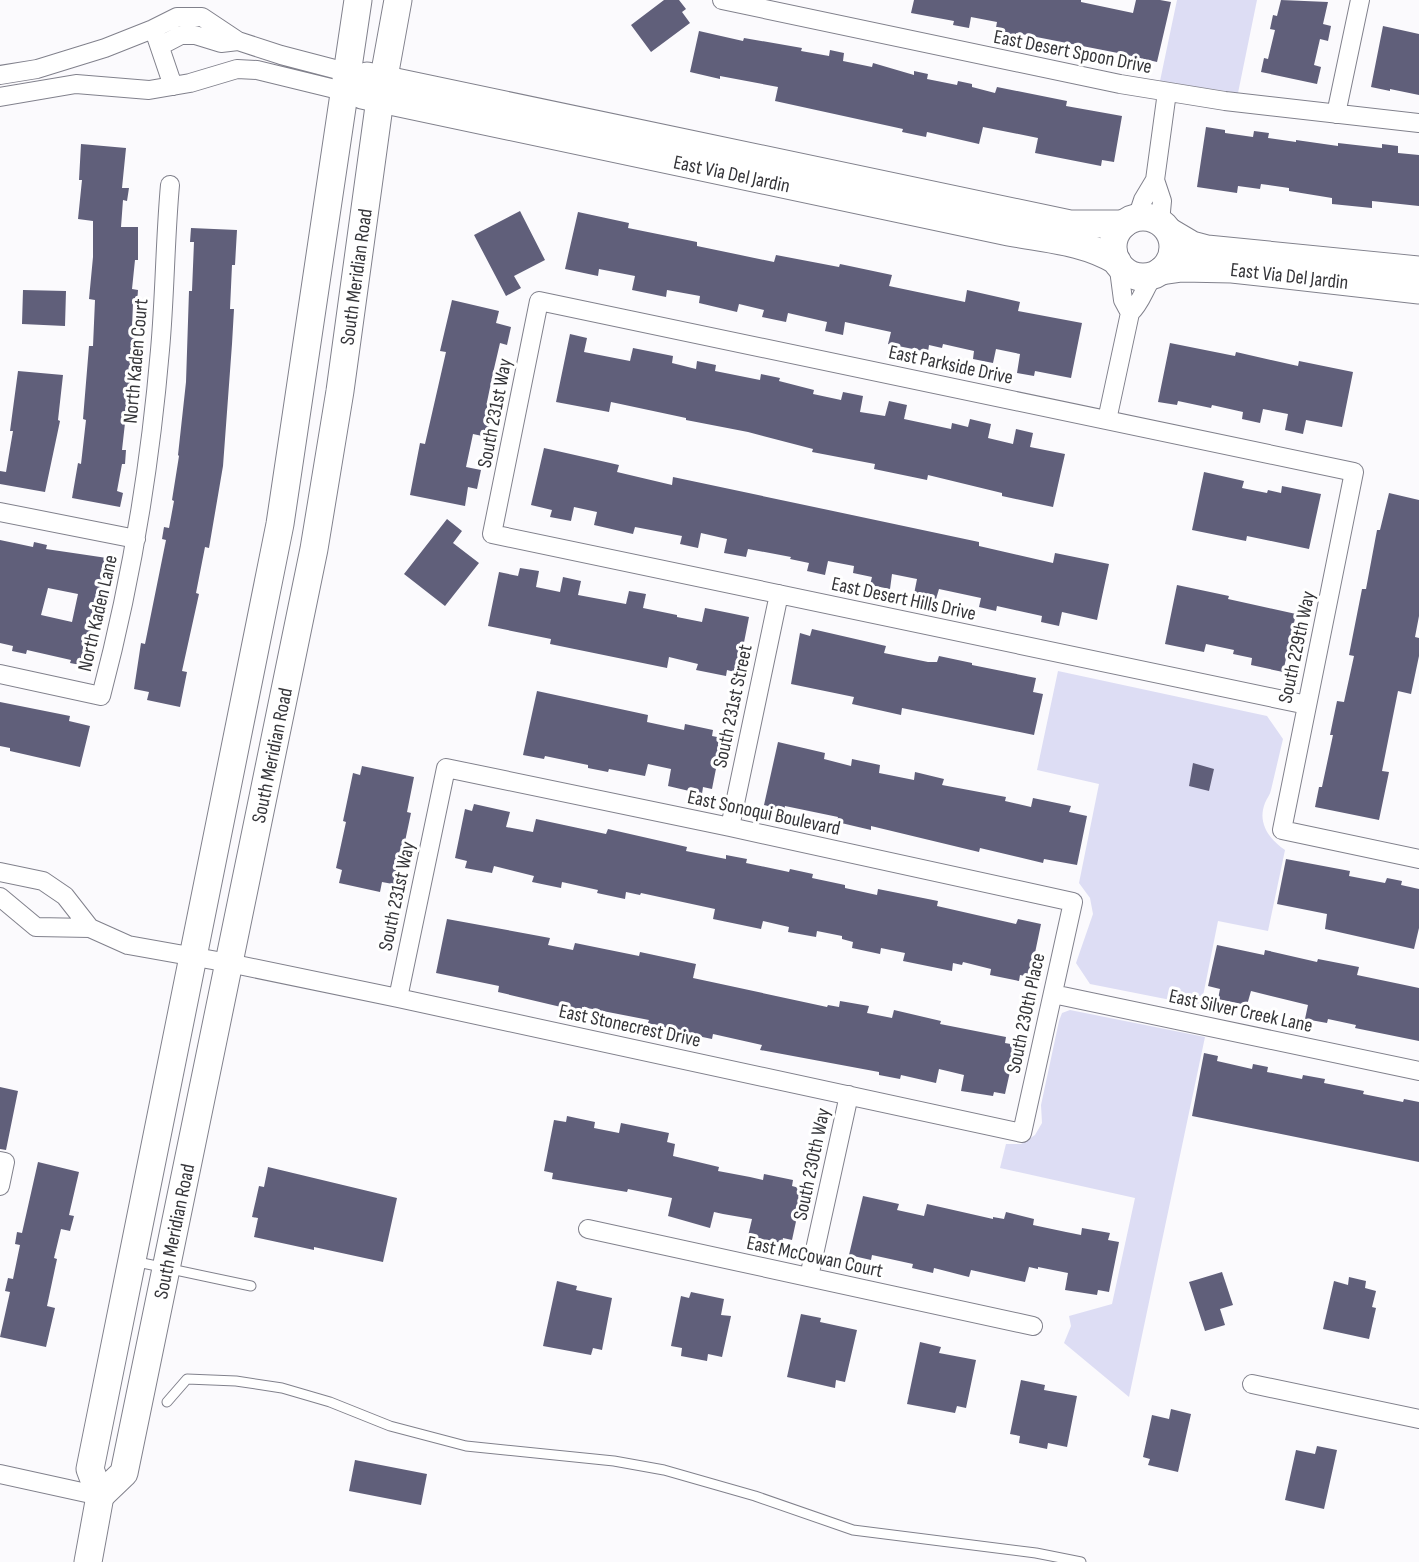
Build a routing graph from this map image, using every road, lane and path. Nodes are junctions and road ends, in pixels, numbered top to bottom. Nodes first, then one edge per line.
1 (358, 0) edge
2 (398, 0) edge
3 (722, 0) edge
4 (1360, 0) edge
5 (157, 37) junction
6 (0, 75) edge
7 (345, 81) junction
8 (173, 86) junction
9 (382, 89) junction
10 (1167, 92) junction
11 (0, 97) edge
12 (1336, 114) junction
13 (1419, 123) edge
14 (170, 185) dead end
15 (1148, 224) junction
16 (1117, 261) junction
17 (1419, 270) edge
18 (1157, 273) junction
19 (1419, 290) edge
20 (539, 301) joint
21 (1130, 313) junction
22 (1107, 420) junction
23 (1354, 472) joint
24 (0, 512) edge
25 (492, 534) joint
26 (136, 539) junction
27 (779, 594) junction
28 (0, 674) edge
29 (1306, 705) junction
30 (446, 768) joint
31 (730, 827) junction
32 (1419, 859) edge
33 (0, 872) edge
34 (21, 876) junction
35 (3, 900) edge
36 (1073, 902) joint
37 (90, 928) junction
38 (194, 957) junction
39 (229, 963) junction
40 (1053, 994) junction
41 (398, 998) junction
42 (1419, 1071) edge
43 (849, 1095) junction
44 (1022, 1133) joint
45 (3, 1161) edge
46 (0, 1185) edge
47 (588, 1229) dead end
48 (132, 1261) junction
49 (166, 1268) junction
50 (809, 1277) junction
51 (251, 1286) dead end
52 (1033, 1326) dead end
53 (1252, 1384) dead end
54 (166, 1402) dead end
55 (1419, 1419) edge
56 (0, 1474) edge
57 (100, 1496) junction
58 (88, 1562) edge
59 (1081, 1562) edge

1 - 7 street, South Meridian Road
2 - 9 street, South Meridian Road
3 - 10 street, East Desert Spoon Drive
4 - 12 street
5 - 6 street
5 - 7 street
5 - 8 street
7 - 8 street
7 - 9 street, East Via Del Jardin
7 - 38 street, South Meridian Road
8 - 11 street
9 - 15 street, East Via Del Jardin
9 - 16 street, East Via Del Jardin
9 - 39 street, South Meridian Road
10 - 12 street, East Desert Spoon Drive
10 - 15 street
12 - 13 street, East Desert Spoon Drive
14 - 26 street, North Kaden Court
15 - 16 street
15 - 17 street, East Via Del Jardin
15 - 18 street
16 - 18 street
16 - 21 street
18 - 19 street, East Via Del Jardin
18 - 21 street
20 - 22 street, East Parkside Drive
20 - 25 street, South 231st Way
21 - 22 street
22 - 23 street, East Parkside Drive
23 - 29 street, South 229th Way
24 - 26 street
25 - 27 street, East Desert Hills Drive
26 - 28 street, North Kaden Lane
27 - 29 street, East Desert Hills Drive
27 - 31 street, South 231st Street
29 - 32 street, South 229th Way
30 - 31 street, East Sonoqui Boulevard
30 - 41 street, South 231st Way
31 - 36 street, East Sonoqui Boulevard
33 - 34 street
34 - 35 street
34 - 37 street
35 - 37 street
36 - 40 street, South 230th Place
37 - 38 street, East Stonecrest Drive
38 - 39 street, East Stonecrest Drive
38 - 48 street, South Meridian Road
39 - 41 street, East Stonecrest Drive
39 - 49 street, South Meridian Road
40 - 42 street, East Silver Creek Lane
40 - 44 street, South 230th Place
41 - 43 street, East Stonecrest Drive
43 - 44 street, East Stonecrest Drive
43 - 50 street, South 230th Way
45 - 46 street
47 - 50 street, East McCowan Court
48 - 49 lane
48 - 57 street, South Meridian Road
49 - 51 lane
49 - 57 street, South Meridian Road
50 - 52 street, East McCowan Court
53 - 55 street
54 - 59 lane
56 - 57 street
57 - 58 street, South Meridian Road

